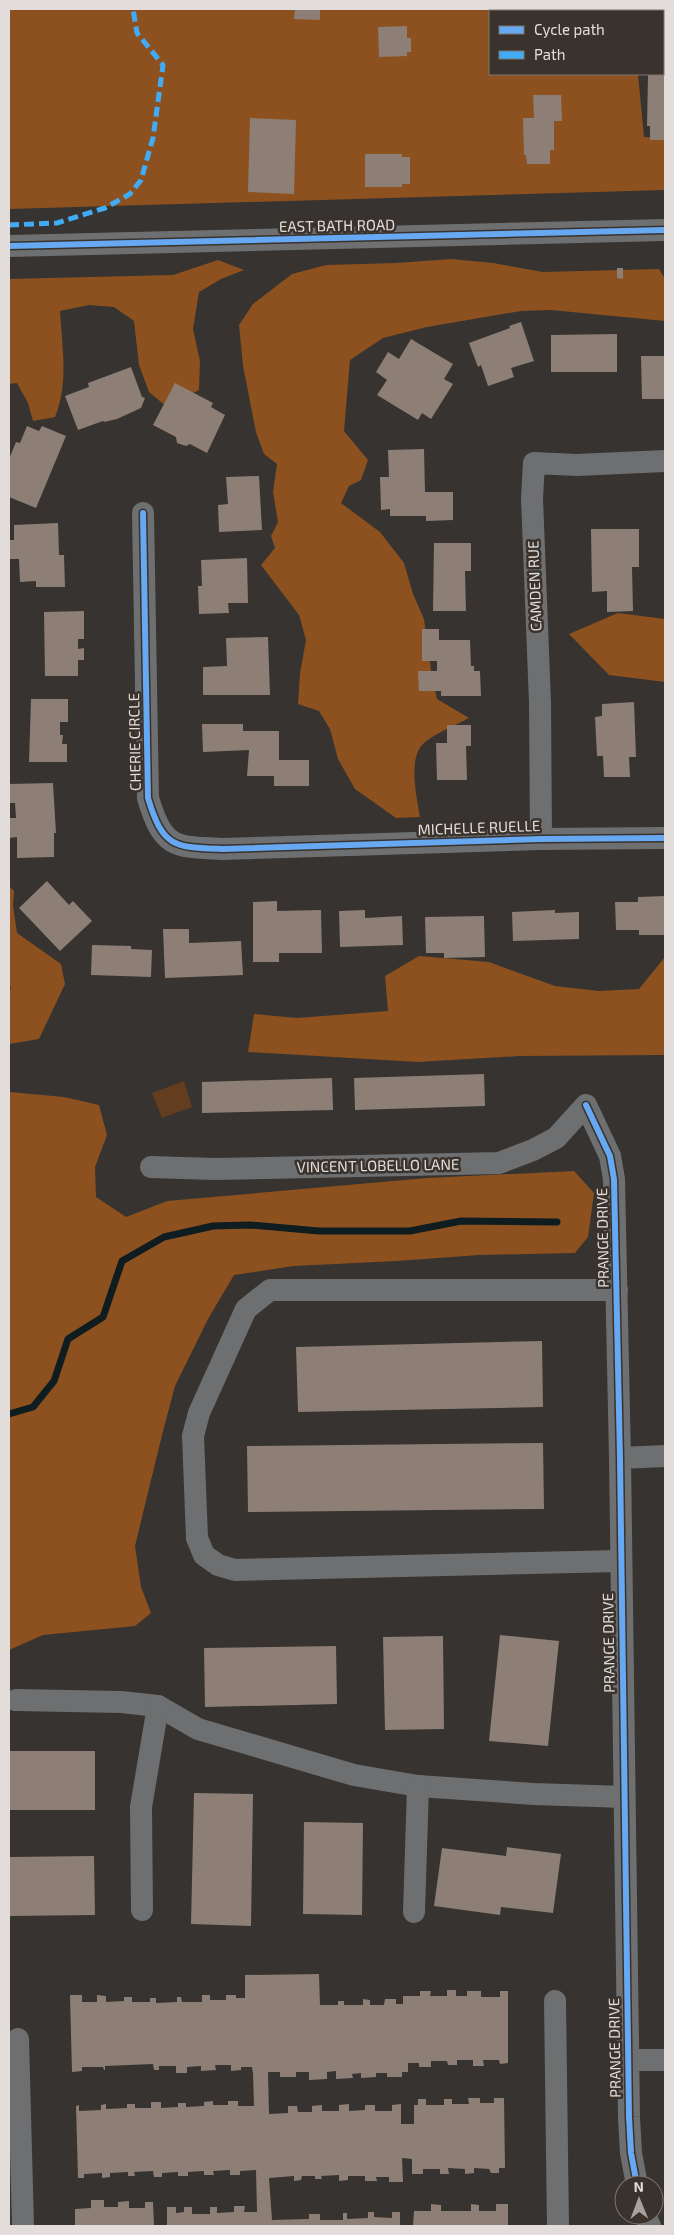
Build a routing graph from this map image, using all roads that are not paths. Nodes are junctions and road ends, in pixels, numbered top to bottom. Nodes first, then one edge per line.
1 (665, 230) edge
2 (9, 246) edge
3 (665, 461) edge
4 (143, 512) dead end
5 (665, 838) edge
6 (541, 839) junction
7 (293, 847) joint
8 (586, 1106) joint
9 (151, 1167) dead end
10 (617, 1290) junction
11 (665, 1456) edge
12 (620, 1458) junction
13 (620, 1561) junction
14 (16, 1700) dead end
15 (158, 1706) junction
16 (418, 1786) junction
17 (624, 1797) junction
18 (142, 1910) dead end
19 (414, 1912) dead end
20 (555, 2001) dead end
21 (18, 2040) dead end
22 (628, 2060) junction
23 (665, 2060) edge
24 (635, 2175) edge
25 (23, 2226) edge
26 (558, 2226) edge

1 - 2 street, EAST BATH ROAD
3 - 6 street, CAMDEN RUE
4 - 7 street, CHERIE CIRCLE
5 - 6 street, MICHELLE RUELLE
6 - 7 street, MICHELLE RUELLE
8 - 9 street, VINCENT LOBELLO LANE
8 - 10 street, PRANGE DRIVE
10 - 12 street, PRANGE DRIVE
10 - 13 street
11 - 12 street
12 - 13 street, PRANGE DRIVE
13 - 17 street, PRANGE DRIVE
14 - 15 street
15 - 16 street
15 - 18 street
16 - 17 street
16 - 19 street
17 - 22 street, PRANGE DRIVE
20 - 26 street
21 - 25 street
22 - 23 street
22 - 24 street, PRANGE DRIVE

